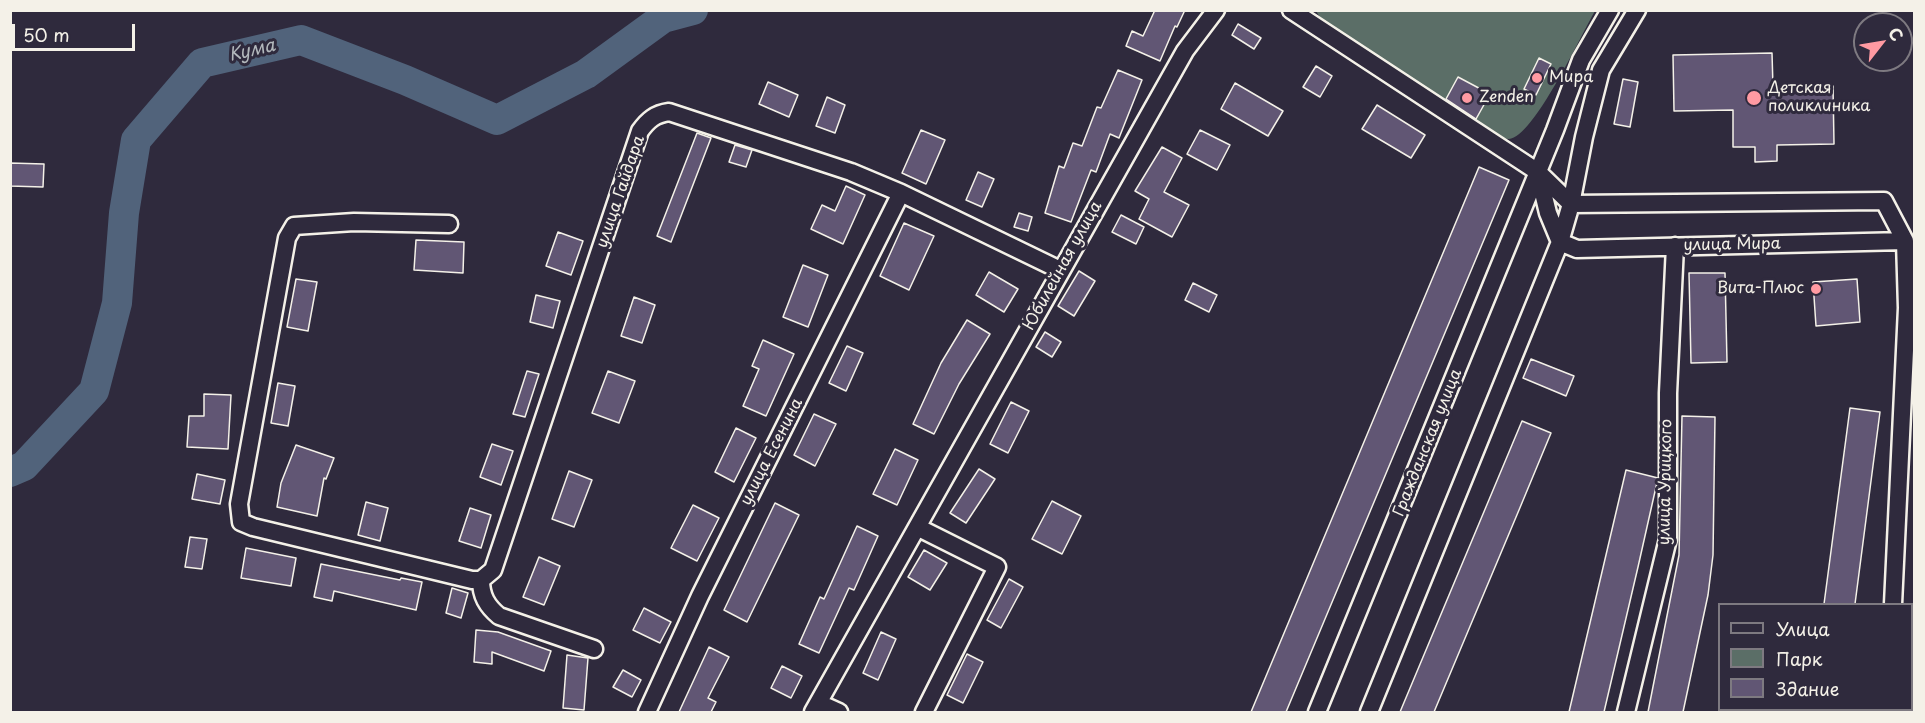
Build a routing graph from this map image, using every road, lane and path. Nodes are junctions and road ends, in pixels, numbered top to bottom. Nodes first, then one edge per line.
1 (1216, 10) edge
2 (1291, 10) edge
3 (1610, 10) edge
4 (1637, 10) edge
5 (1538, 172) junction
6 (901, 193) junction
7 (1571, 204) junction
8 (449, 224) dead end
9 (1905, 241) junction
10 (1560, 242) junction
11 (1675, 246) junction
12 (1060, 270) junction
13 (917, 527) junction
14 (481, 580) junction
15 (1893, 603) edge
16 (594, 649) dead end
17 (816, 708) edge
18 (647, 712) edge
19 (839, 712) edge
20 (924, 712) edge
21 (1317, 712) edge
22 (1369, 712) edge
23 (1626, 712) edge

1 - 12 street, Юбилейная улица
2 - 5 street
3 - 5 street, Гражданская улица
4 - 7 street
5 - 7 street
5 - 10 street
5 - 21 street, Гражданская улица
6 - 12 street, улица Гайдара
6 - 14 street, улица Гайдара
6 - 18 street, улица Есенина
7 - 9 street
7 - 10 street
8 - 14 street
9 - 11 street, улица Мира
9 - 15 street
10 - 11 street, улица Мира
10 - 22 street
11 - 23 street, улица Урицкого
12 - 13 street, Юбилейная улица
13 - 17 street, Юбилейная улица
13 - 20 street
14 - 16 street
17 - 19 street, Юбилейная улица

